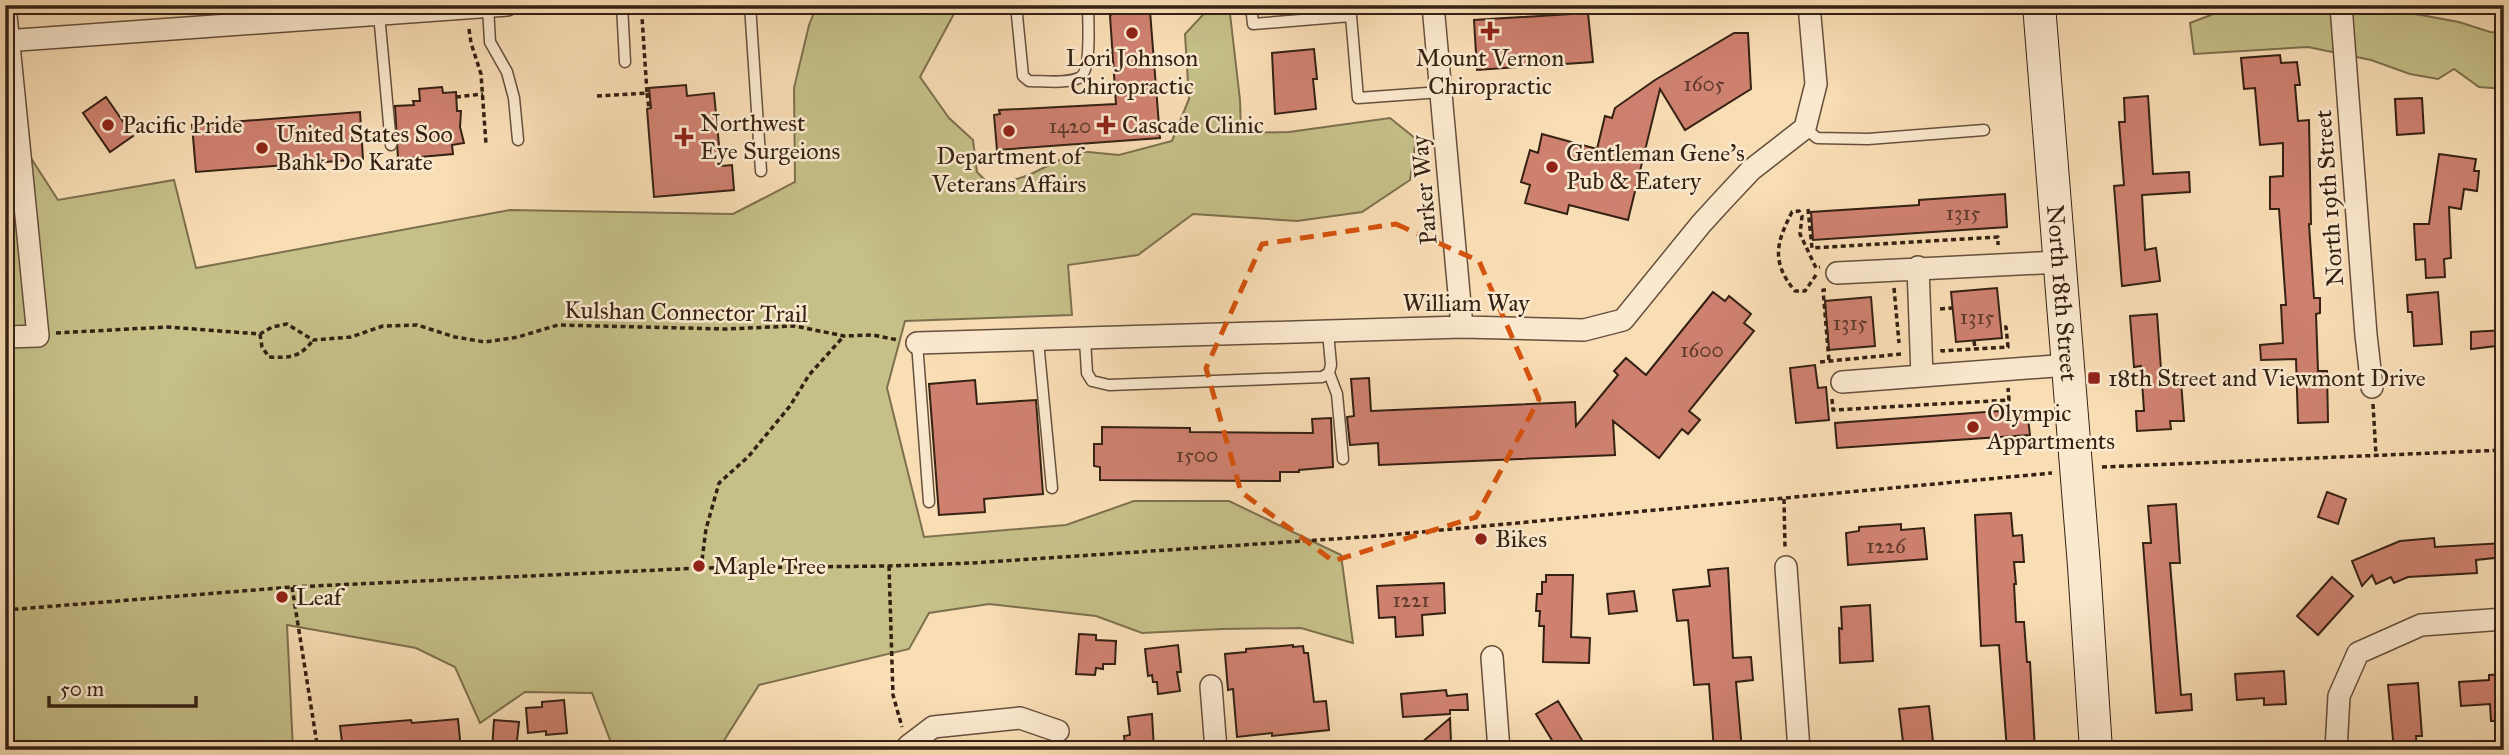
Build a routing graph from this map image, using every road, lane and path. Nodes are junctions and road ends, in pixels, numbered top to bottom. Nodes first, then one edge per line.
1 (5, 5) edge
2 (622, 5) edge
3 (750, 5) edge
4 (1016, 5) edge
5 (1088, 5) edge
6 (1251, 5) edge
7 (1433, 5) edge
8 (1810, 5) edge
9 (2039, 5) edge
10 (2341, 5) edge
11 (498, 6) edge
12 (379, 15) junction
13 (469, 29) dead end
14 (7, 41) edge
15 (625, 62) dead end
16 (1441, 92) junction
17 (647, 93) dead end
18 (483, 94) junction
19 (456, 97) dead end
20 (649, 108) dead end
21 (1805, 128) junction
22 (1984, 130) dead end
23 (518, 141) dead end
24 (486, 144) dead end
25 (391, 145) dead end
26 (761, 171) dead end
27 (1808, 209) dead end
28 (1999, 255) dead end
29 (2060, 261) junction
30 (1918, 267) junction
31 (1816, 268) junction
32 (1830, 276) junction
33 (1894, 285) dead end
34 (1939, 297) dead end
35 (1952, 308) dead end
36 (1462, 327) junction
37 (2001, 327) dead end
38 (38, 330) junction
39 (1328, 332) junction
40 (260, 334) junction
41 (844, 336) junction
42 (5, 337) edge
43 (1941, 337) dead end
44 (313, 340) junction
45 (1085, 340) junction
46 (1038, 341) junction
47 (1974, 341) dead end
48 (917, 343) junction
49 (1975, 348) junction
50 (1899, 354) junction
51 (1907, 354) dead end
52 (1829, 361) junction
53 (1820, 362) dead end
54 (2068, 365) junction
55 (1329, 373) junction
56 (1922, 376) junction
57 (1842, 382) dead end
58 (2372, 387) joint
59 (2504, 450) edge
60 (2376, 454) junction
61 (1343, 458) dead end
62 (2076, 470) junction
63 (1052, 488) dead end
64 (1784, 499) junction
65 (929, 502) dead end
66 (889, 566) junction
67 (1786, 567) joint
68 (701, 568) junction
69 (292, 587) junction
70 (5, 610) edge
71 (2504, 619) edge
72 (1492, 657) dead end
73 (1211, 686) dead end
74 (1058, 731) dead end
75 (907, 748) edge
76 (318, 750) edge
77 (1216, 750) edge
78 (1499, 750) edge
79 (1799, 750) edge
80 (2096, 750) edge
81 (2336, 750) edge

1 - 14 street
2 - 15 lane
3 - 26 lane
4 - 5 lane
6 - 16 lane
7 - 16 street, Parker Way
8 - 21 street
9 - 29 street, North 18th Street
10 - 58 street, North 19th Street
11 - 12 street
11 - 23 lane
12 - 14 street
12 - 25 lane
13 - 18 path
14 - 38 street
16 - 36 street, Parker Way
17 - 20 path
18 - 19 path
18 - 24 path
21 - 22 lane
21 - 36 street, William Way
27 - 28 path
29 - 30 street
29 - 54 street, North 18th Street
30 - 32 street
30 - 56 street
31 - 31 path
31 - 32 path
32 - 52 path
33 - 50 path
34 - 35 path
36 - 39 street, William Way
37 - 49 path
38 - 40 path
38 - 42 street
39 - 45 street, William Way
39 - 55 lane
40 - 44 path
40 - 44 path
41 - 44 path, Kulshan Connector Trail
41 - 48 path, Kulshan Connector Trail
41 - 68 path, Kulshan Connector Trail
43 - 49 path
45 - 46 street, William Way
45 - 55 lane
46 - 48 street, William Way
46 - 63 lane
47 - 49 path
48 - 65 lane
50 - 51 path
50 - 52 path
52 - 53 path
54 - 56 street
54 - 62 street, North 18th Street
55 - 61 lane
56 - 57 street
58 - 60 path
59 - 60 path
60 - 62 path
62 - 64 path
62 - 80 street, North 18th Street
64 - 66 path
64 - 67 path
66 - 68 path
66 - 75 path
67 - 79 street
68 - 69 path
69 - 70 path
69 - 76 path
71 - 81 street
72 - 78 street
73 - 77 street
74 - 75 street

